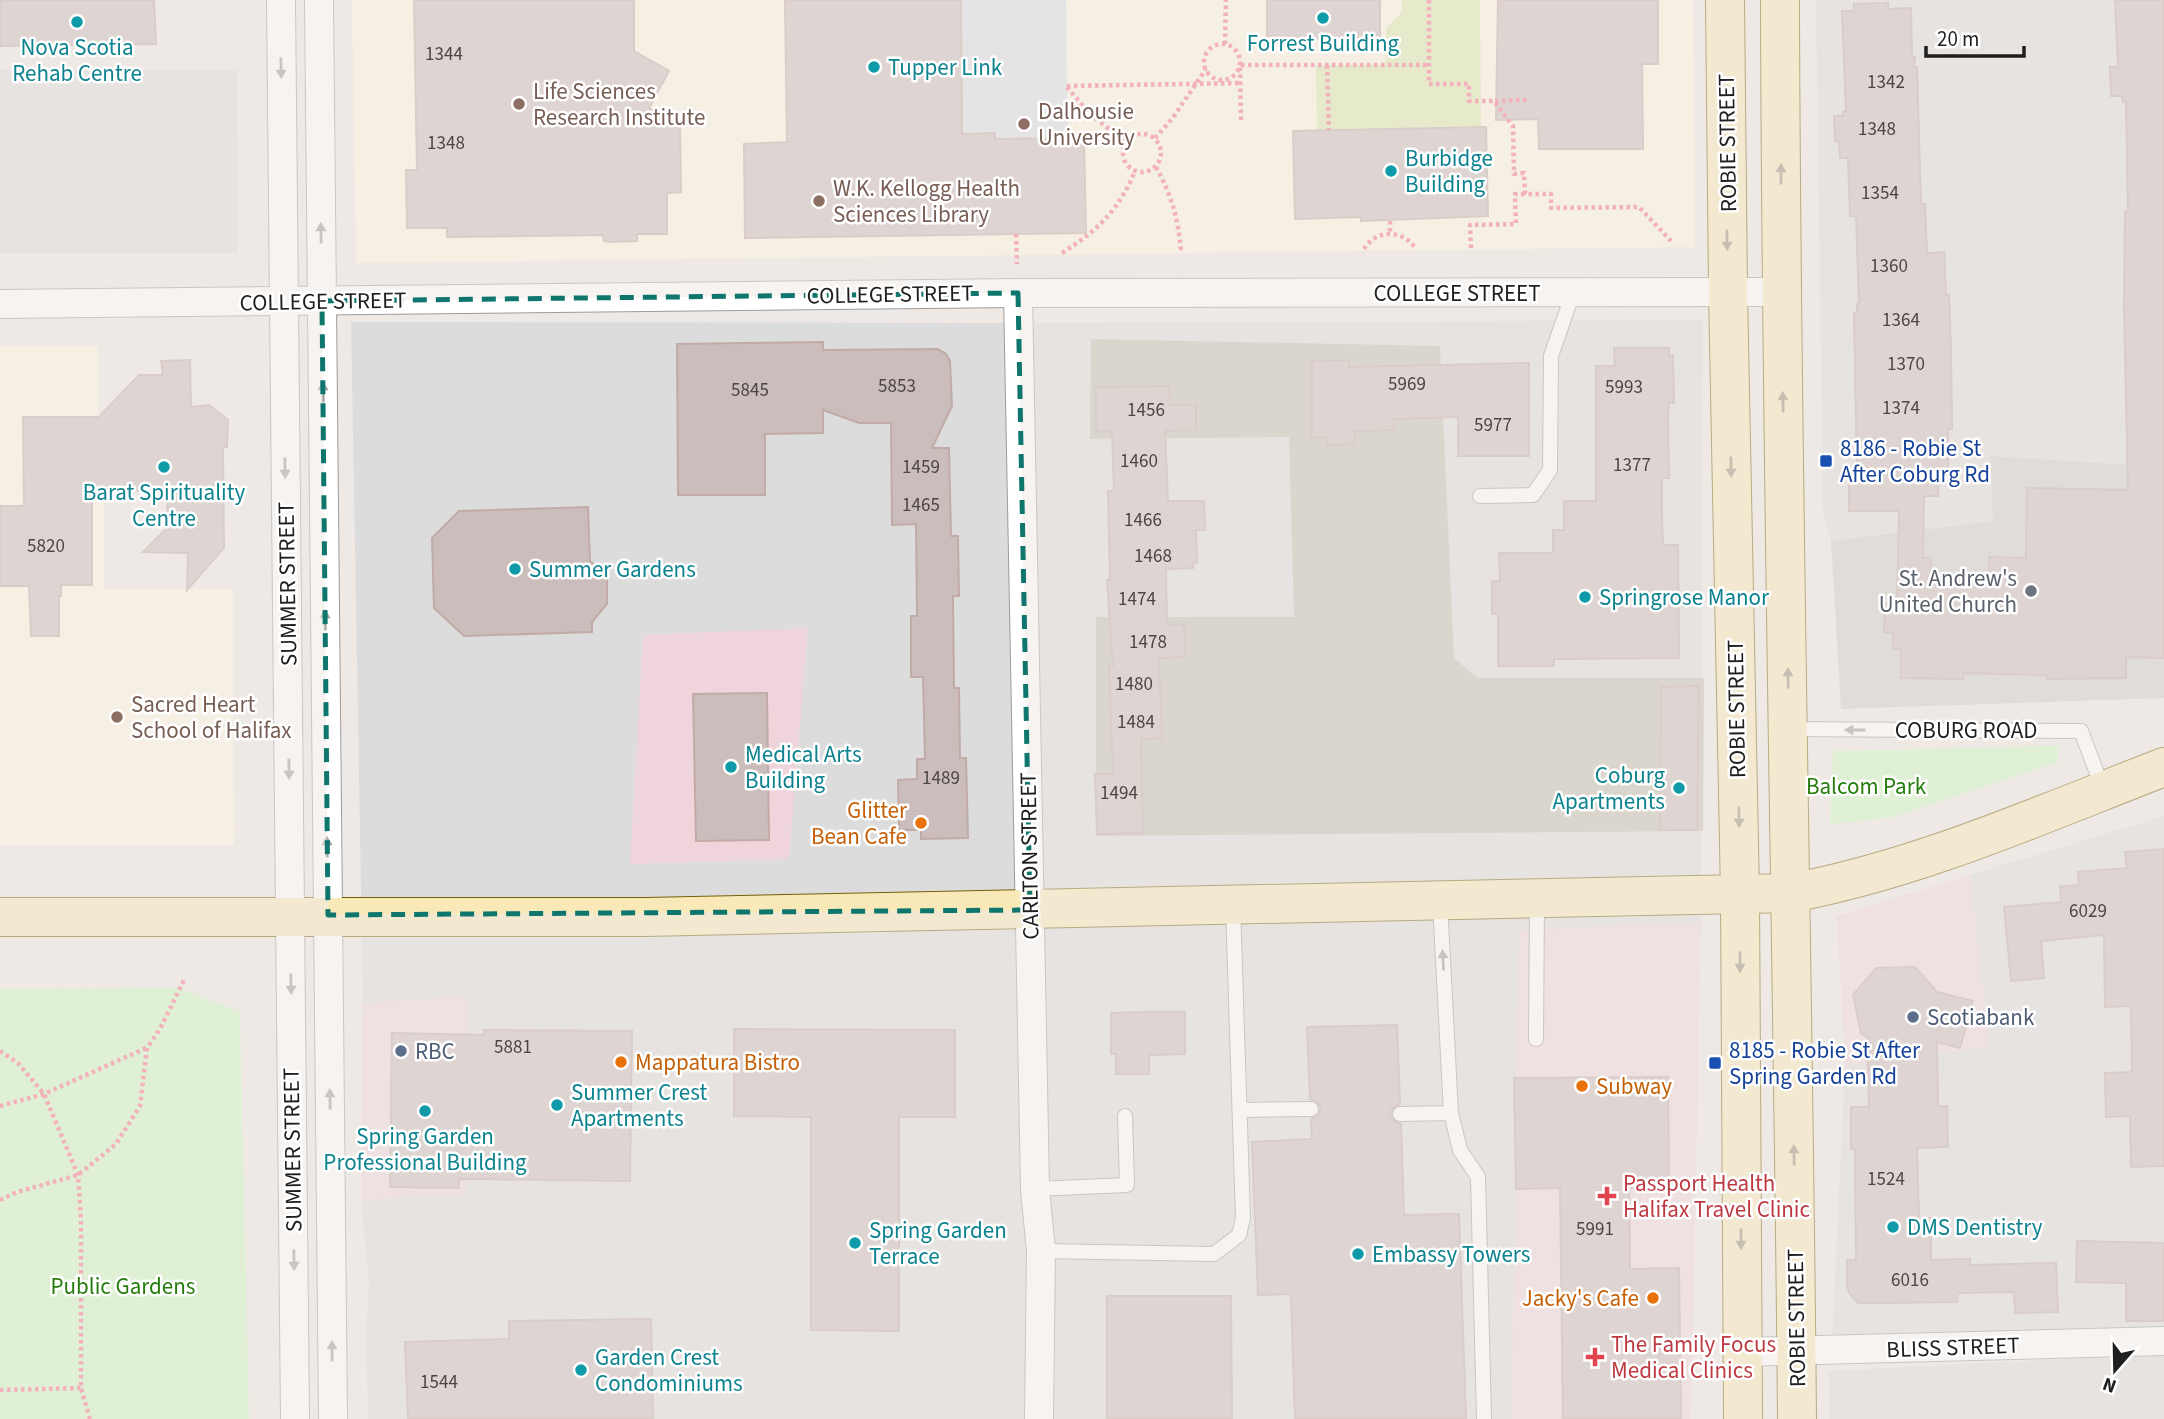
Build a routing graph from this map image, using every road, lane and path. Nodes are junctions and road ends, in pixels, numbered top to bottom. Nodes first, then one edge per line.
1 (281, 0) edge
2 (319, 0) edge
3 (1226, 0) edge
4 (1429, 0) edge
5 (1725, 0) edge
6 (1780, 0) edge
7 (1225, 44) junction
8 (1240, 65) junction
9 (1327, 65) junction
10 (1429, 65) junction
11 (1206, 69) junction
12 (1241, 83) junction
13 (1196, 84) junction
14 (1494, 100) junction
15 (1528, 100) dead end
16 (1241, 120) dead end
17 (1329, 130) dead end
18 (1155, 138) junction
19 (1126, 143) junction
20 (1157, 167) junction
21 (1135, 171) junction
22 (1525, 194) junction
23 (1390, 220) dead end
24 (1390, 234) junction
25 (1671, 242) dead end
26 (1471, 248) dead end
27 (1364, 249) dead end
28 (1416, 249) dead end
29 (1181, 251) dead end
30 (1062, 253) dead end
31 (1728, 292) junction
32 (1781, 292) junction
33 (1018, 293) junction
34 (1573, 293) junction
35 (284, 301) junction
36 (322, 301) junction
37 (0, 304) edge
38 (1480, 496) dead end
39 (1788, 729) junction
40 (2164, 767) edge
41 (2103, 790) junction
42 (1791, 893) junction
43 (1740, 894) junction
44 (1537, 898) junction
45 (1440, 901) junction
46 (1233, 905) junction
47 (1030, 909) junction
48 (328, 915) junction
49 (290, 916) junction
50 (0, 917) edge
51 (185, 978) dead end
52 (1535, 1038) dead end
53 (147, 1048) junction
54 (0, 1051) edge
55 (44, 1094) junction
56 (0, 1106) edge
57 (1311, 1109) dead end
58 (1240, 1110) junction
59 (1451, 1113) junction
60 (1400, 1114) dead end
61 (1125, 1116) dead end
62 (78, 1175) junction
63 (1035, 1189) junction
64 (0, 1200) edge
65 (1041, 1251) junction
66 (2164, 1341) edge
67 (1796, 1351) junction
68 (1742, 1352) junction
69 (81, 1388) junction
70 (0, 1390) edge
71 (90, 1419) edge
72 (295, 1419) edge
73 (333, 1419) edge
74 (1039, 1419) edge
75 (1484, 1419) edge
76 (1743, 1419) edge
77 (1797, 1419) edge

1 -> 35 street, SUMMER STREET
36 -> 2 street, SUMMER STREET
3 - 7 path
4 - 10 path
5 -> 31 main road, ROBIE STREET
32 -> 6 main road, ROBIE STREET
7 - 8 path
7 - 11 path
8 - 9 path
8 - 11 path
8 - 12 path
9 - 10 path
9 - 17 path
10 - 14 path
11 - 13 path
12 - 13 path
12 - 16 path
13 - 18 path
13 - 19 path
14 - 15 path
14 - 22 path
18 - 19 path
18 - 20 path
19 - 21 path
20 - 21 path
20 - 29 path
21 - 30 path
22 - 25 path
22 - 26 path
23 - 24 path
24 - 27 path
24 - 28 path
31 - 32 street, COLLEGE STREET
31 - 34 street, COLLEGE STREET
31 -> 43 main road, ROBIE STREET
39 -> 32 main road, ROBIE STREET
33 - 34 street, COLLEGE STREET
33 - 36 street, COLLEGE STREET
33 - 47 street, CARLTON STREET
34 - 38 lane
35 - 36 street, COLLEGE STREET
35 - 37 street, COLLEGE STREET
35 -> 49 street, SUMMER STREET
48 -> 36 street, SUMMER STREET
41 -> 39 lane, COBURG ROAD
39 - 42 main road, ROBIE STREET
40 - 41 main road
41 - 42 main road
42 - 43 main road
67 -> 42 main road, ROBIE STREET
43 - 44 main road
43 -> 68 main road, ROBIE STREET
44 - 45 main road
44 - 52 lane
45 - 46 main road
59 -> 45 lane
46 - 47 main road
46 - 58 lane
47 - 48 main road
47 - 63 street, CARLTON STREET
48 - 49 main road
73 -> 48 street, SUMMER STREET
49 - 50 main road
49 -> 72 street, SUMMER STREET
51 - 53 path
53 - 55 path
53 - 62 path
54 - 55 path
55 - 56 path
55 - 62 path
57 - 58 lane
58 - 65 lane
59 - 60 lane
59 - 75 lane
61 - 63 lane
62 - 64 path
62 - 69 path
63 - 65 street, CARLTON STREET
65 - 74 street, CARLTON STREET
66 - 67 street, BLISS STREET
67 - 68 street, BLISS STREET
67 - 77 main road, ROBIE STREET
68 - 76 main road, ROBIE STREET
69 - 70 path
69 - 71 path

